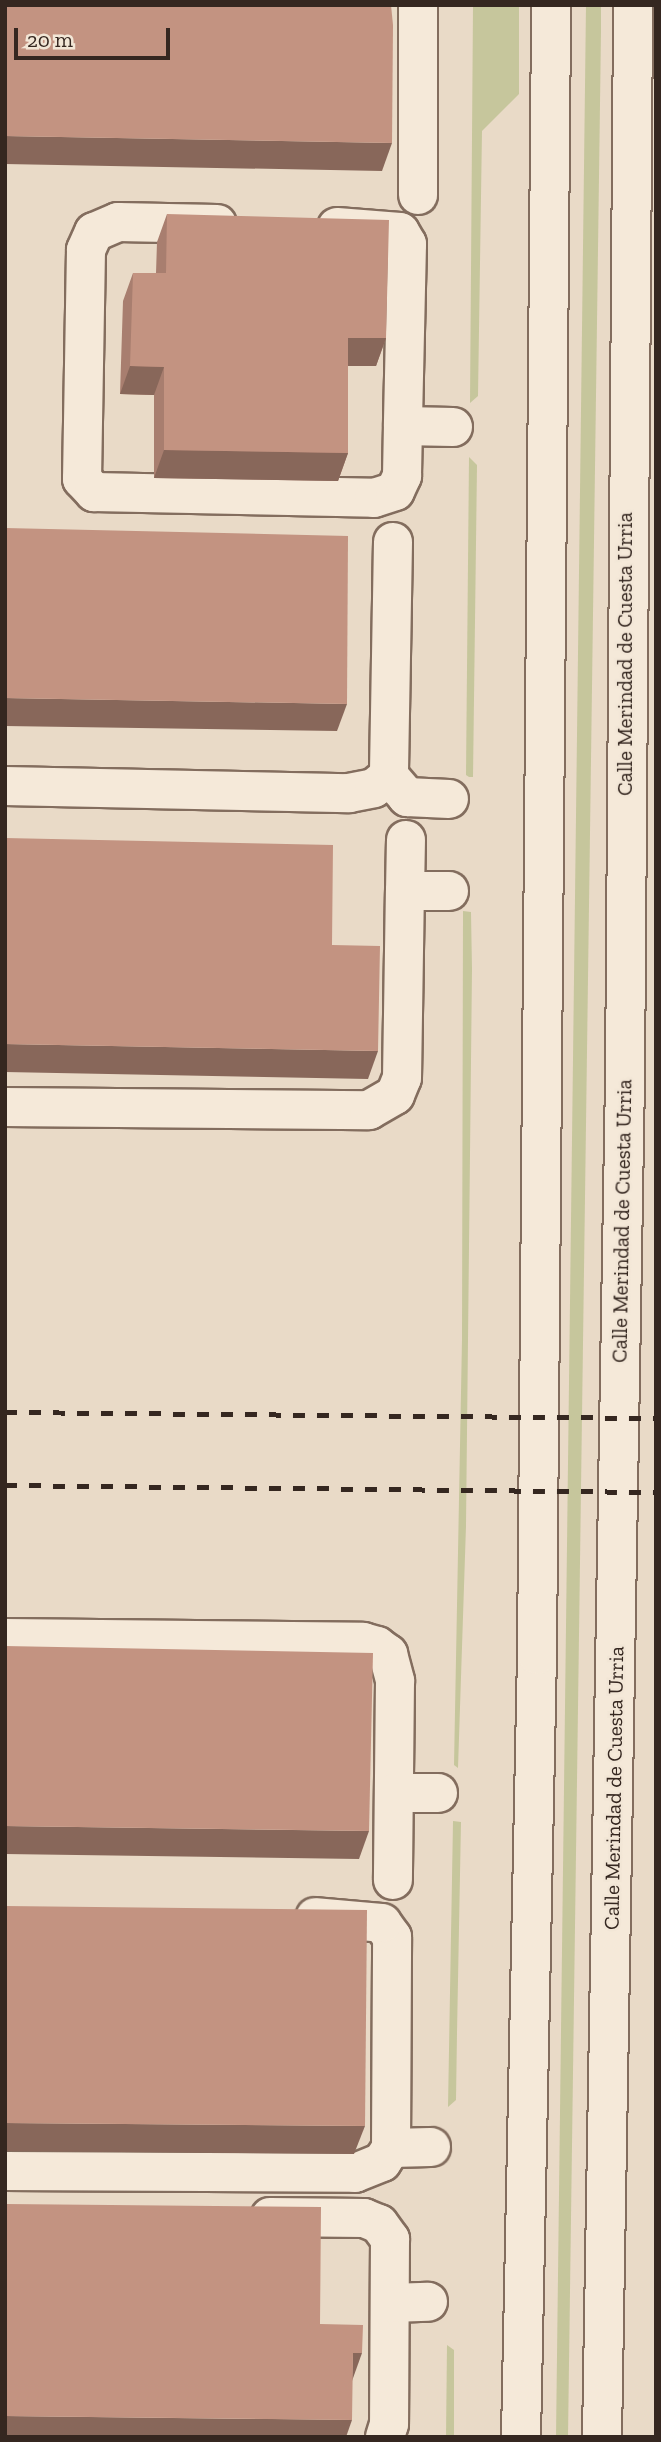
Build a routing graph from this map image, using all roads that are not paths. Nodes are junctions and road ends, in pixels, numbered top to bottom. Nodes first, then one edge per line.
1 (418, 5) edge
2 (551, 5) edge
3 (633, 5) edge
4 (418, 195) dead end
5 (257, 225) edge
6 (299, 226) edge
7 (403, 426) junction
8 (453, 427) dead end
9 (393, 541) dead end
10 (388, 776) junction
11 (5, 786) edge
12 (449, 799) dead end
13 (406, 840) dead end
14 (405, 891) junction
15 (449, 891) dead end
16 (5, 1107) edge
17 (5, 1638) edge
18 (394, 1793) junction
19 (438, 1793) dead end
20 (393, 1880) dead end
21 (275, 1916) edge
22 (431, 2147) dead end
23 (391, 2148) junction
24 (5, 2171) edge
25 (240, 2216) edge
26 (428, 2302) dead end
27 (390, 2303) junction
28 (385, 2437) edge
29 (521, 2437) edge
30 (602, 2437) edge

1 - 4 street
2 - 29 street
3 - 30 street, Calle Merindad de Cuesta Urria
5 - 7 street
6 - 7 street
7 - 8 street
9 - 10 street
10 - 11 street
10 - 12 street
13 - 14 street
14 - 15 street
14 - 16 street
17 - 18 street
18 - 19 street
18 - 20 street
21 - 23 street
22 - 23 street
23 - 24 street
25 - 27 street
26 - 27 street
27 - 28 street

